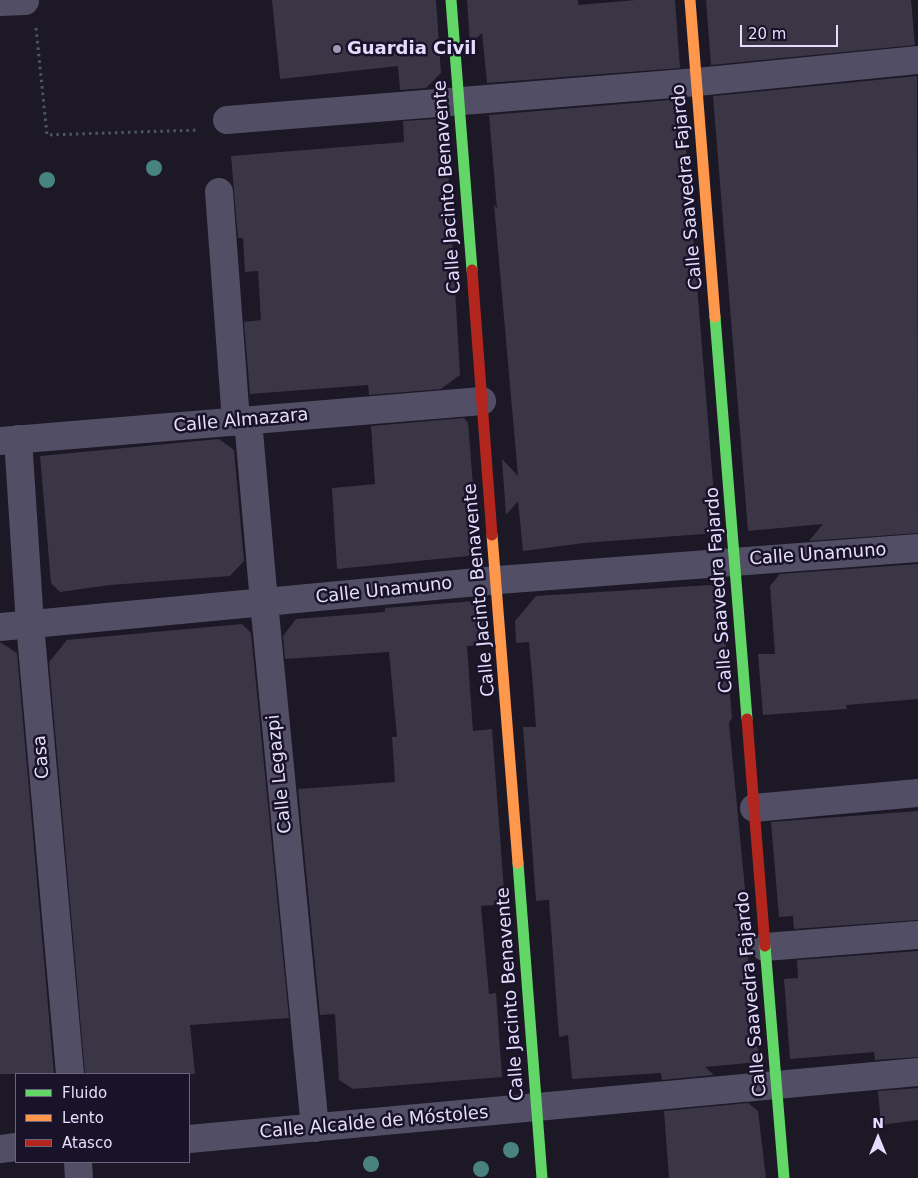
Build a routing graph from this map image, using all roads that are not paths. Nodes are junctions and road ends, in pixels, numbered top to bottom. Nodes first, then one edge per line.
1 (451, 0) edge
2 (690, 0) edge
3 (918, 60) edge
4 (697, 82) junction
5 (459, 100) junction
6 (227, 120) dead end
7 (219, 192) dead end
8 (482, 401) junction
9 (242, 421) junction
10 (9, 440) edge
11 (918, 548) edge
12 (735, 561) junction
13 (498, 580) junction
14 (264, 602) junction
15 (30, 624) junction
16 (0, 626) edge
17 (918, 793) edge
18 (754, 808) junction
19 (918, 935) edge
20 (765, 947) junction
21 (918, 1072) edge
22 (70, 1073) edge
23 (777, 1084) junction
24 (537, 1108) junction
25 (315, 1128) junction
26 (190, 1139) edge
27 (15, 1147) edge
28 (0, 1149) edge
29 (78, 1163) edge
30 (79, 1178) edge
31 (542, 1178) edge
32 (784, 1178) edge

1 - 5 street, Calle Jacinto Benavente
2 - 4 street, Calle Saavedra Fajardo
3 - 4 street
4 - 5 street
4 - 12 street, Calle Saavedra Fajardo
5 - 6 street
5 - 8 street, Calle Jacinto Benavente
7 - 9 street, Calle Legazpi
8 - 9 street, Calle Almazara
8 - 13 street, Calle Jacinto Benavente
9 - 10 street, Calle Almazara
9 - 14 street, Calle Legazpi
10 - 15 street, Casa
11 - 12 street, Calle Unamuno
12 - 13 street, Calle Unamuno
12 - 18 street, Calle Saavedra Fajardo
13 - 14 street, Calle Unamuno
13 - 24 street, Calle Jacinto Benavente
14 - 15 street, Calle Unamuno
14 - 25 street, Calle Legazpi
15 - 16 street, Calle Unamuno
15 - 22 street, Casa
17 - 18 street
18 - 20 street, Calle Saavedra Fajardo
19 - 20 street
20 - 23 street, Calle Saavedra Fajardo
21 - 23 street, Calle Alcalde de Móstoles
23 - 24 street, Calle Alcalde de Móstoles
23 - 32 street, Calle Saavedra Fajardo
24 - 25 street, Calle Alcalde de Móstoles
24 - 31 street, Calle Jacinto Benavente
25 - 26 street, Calle Alcalde de Móstoles
27 - 28 street
29 - 30 street

